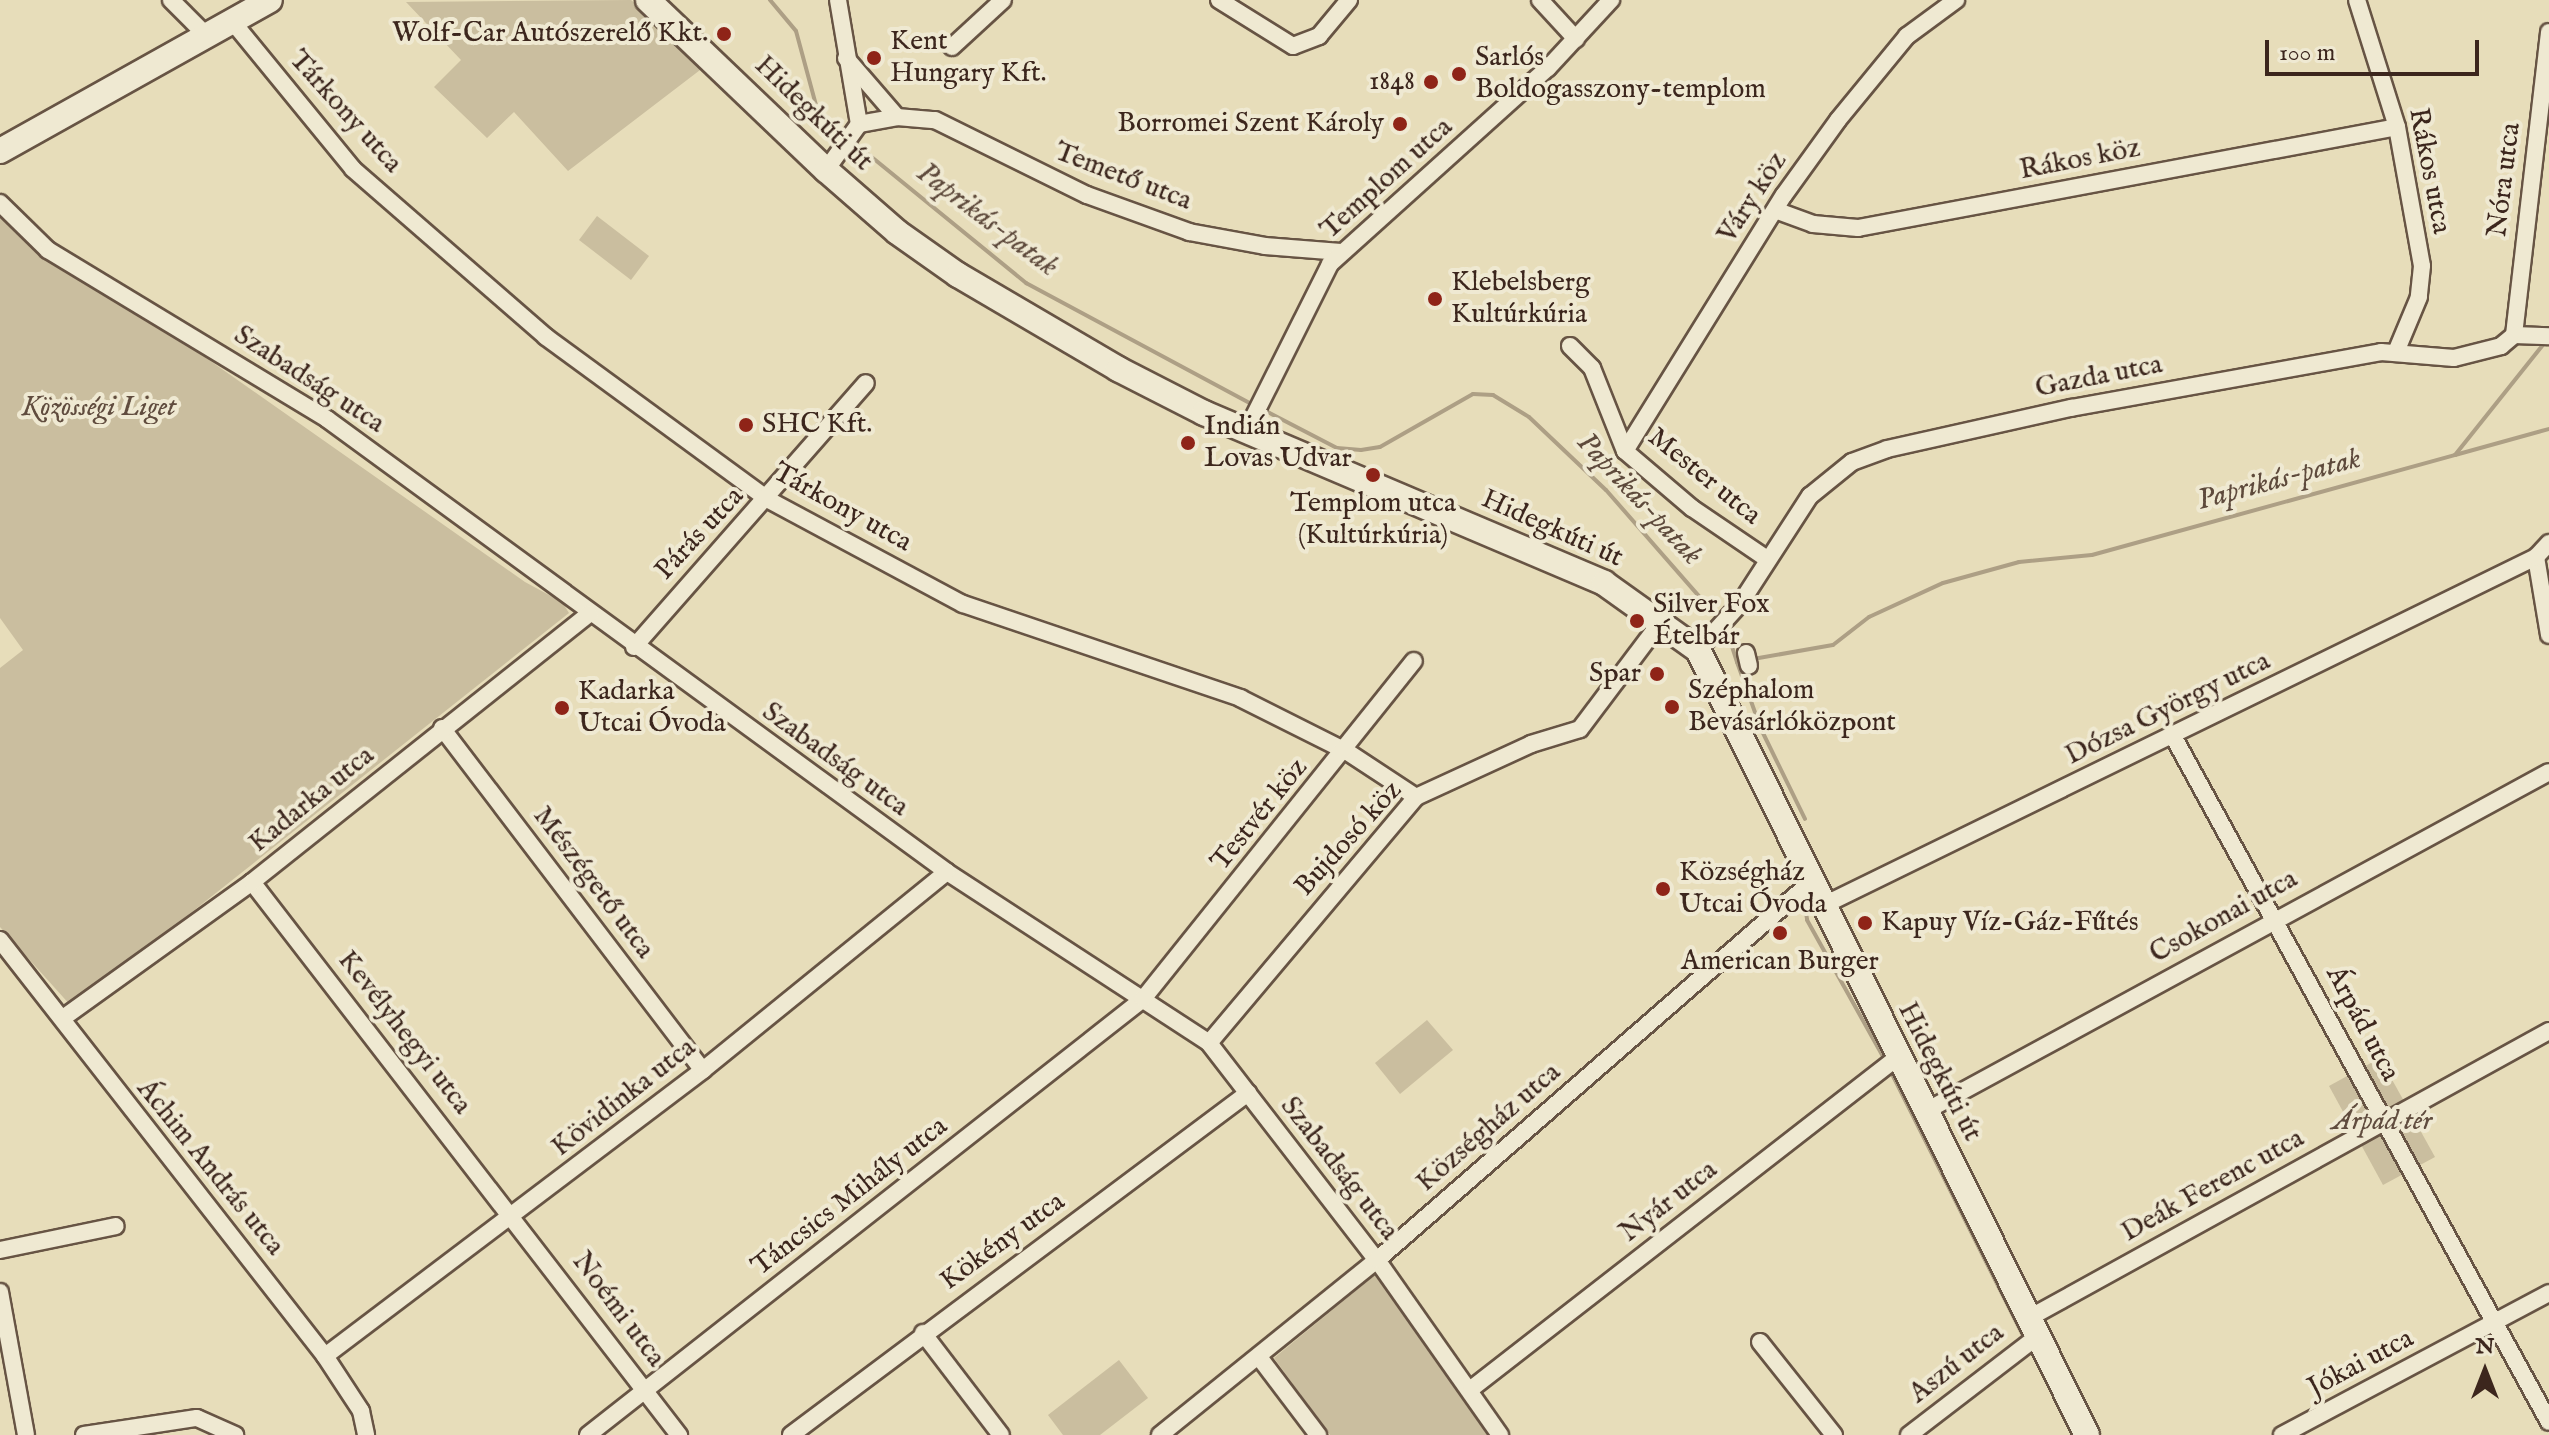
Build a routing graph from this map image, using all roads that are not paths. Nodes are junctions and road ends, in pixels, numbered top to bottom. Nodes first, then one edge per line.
1 (171, 0) edge
2 (270, 0) edge
3 (648, 0) edge
4 (838, 0) edge
5 (1003, 0) edge
6 (1219, 0) edge
7 (1349, 0) edge
8 (1540, 0) edge
9 (1611, 0) edge
10 (1956, 0) edge
11 (2357, 0) edge
12 (232, 21) junction
13 (2549, 32) edge
14 (206, 35) junction
15 (1576, 39) junction
16 (952, 47) dead end
17 (845, 58) junction
18 (897, 117) junction
19 (2397, 127) junction
20 (852, 134) junction
21 (0, 151) edge
22 (826, 170) junction
23 (0, 203) edge
24 (1775, 210) junction
25 (1341, 252) junction
26 (2514, 335) junction
27 (2546, 336) edge
28 (1570, 346) dead end
29 (2396, 352) junction
30 (866, 383) dead end
31 (1249, 425) junction
32 (1625, 451) junction
33 (767, 499) junction
34 (2549, 543) edge
35 (2536, 557) junction
36 (1767, 559) junction
37 (589, 614) junction
38 (1662, 620) junction
39 (2549, 635) edge
40 (634, 647) junction
41 (1698, 650) junction
42 (1414, 661) dead end
43 (442, 728) junction
44 (2173, 736) junction
45 (1346, 751) junction
46 (2549, 772) edge
47 (1416, 797) junction
48 (947, 872) junction
49 (252, 882) junction
50 (1810, 883) junction
51 (1822, 906) junction
52 (2275, 918) junction
53 (0, 940) edge
54 (1143, 999) junction
55 (63, 1018) junction
56 (2549, 1031) edge
57 (1209, 1043) junction
58 (1892, 1062) junction
59 (703, 1070) junction
60 (1248, 1093) junction
61 (1926, 1111) junction
62 (2384, 1122) junction
63 (515, 1217) junction
64 (116, 1226) dead end
65 (0, 1250) edge
66 (1377, 1260) junction
67 (0, 1292) edge
68 (2549, 1293) edge
69 (2495, 1323) junction
70 (923, 1333) junction
71 (2031, 1334) junction
72 (1760, 1342) dead end
73 (325, 1356) junction
74 (1259, 1357) junction
75 (1471, 1389) junction
76 (646, 1390) junction
77 (2549, 1422) edge
78 (26, 1435) edge
79 (84, 1435) edge
80 (235, 1435) edge
81 (366, 1435) edge
82 (588, 1435) edge
83 (679, 1435) edge
84 (791, 1435) edge
85 (1001, 1435) edge
86 (1160, 1435) edge
87 (1318, 1435) edge
88 (1500, 1435) edge
89 (1834, 1435) edge
90 (1909, 1435) edge
91 (2087, 1435) edge
92 (2282, 1435) edge

1 - 14 street
2 - 12 main road
3 - 22 main road, Hidegkúti út
4 - 17 street
5 - 16 street
6 - 7 street
8 - 15 street
9 - 15 street, Templom utca
10 - 24 street, Váry köz
11 - 19 street, Rákos utca
12 - 14 main road
12 - 33 street, Tárkony utca
13 - 26 street, Nóra utca
14 - 21 main road
15 - 25 street, Templom utca
17 - 18 street
17 - 20 street
18 - 20 street, Temető utca
18 - 25 street, Temető utca
19 - 24 street, Rákos köz
19 - 29 street, Rákos utca
20 - 22 street
22 - 31 main road, Hidegkúti út
23 - 37 street, Szabadság utca
24 - 32 street, Váry köz
25 - 31 street, Templom utca
26 - 27 street, Gazda utca
26 - 29 street, Gazda utca
28 - 32 street, Mester utca
29 - 36 street, Gazda utca
30 - 33 street, Párás utca
31 - 38 main road, Hidegkúti út
32 - 36 street, Mester utca
33 - 40 street, Párás utca
33 - 45 street, Tárkony utca
34 - 35 street
35 - 39 street
35 - 44 street, Dózsa György utca
36 - 41 street, Gazda utca
37 - 40 street, Szabadság utca
37 - 43 street, Kadarka utca
38 - 41 main road, Hidegkúti út
38 - 47 street, Bujdosó köz
40 - 48 street, Szabadság utca
41 - 50 main road, Hidegkúti út
42 - 45 street, Testvér köz
43 - 49 street, Kadarka utca
43 - 59 street, Mészégető utca
44 - 51 street, Dózsa György utca
44 - 52 street, Árpád utca
45 - 47 street, Tárkony utca
45 - 54 street, Testvér köz
46 - 52 street, Csokonai utca
47 - 57 street, Bujdosó köz
48 - 54 street, Szabadság utca
48 - 59 street, Kövidinka utca
49 - 55 street, Kadarka utca
49 - 63 street, Kevélyhegyi utca
50 - 51 main road, Hidegkúti út
50 - 66 street, Községház utca
51 - 58 main road, Hidegkúti út
52 - 61 street, Csokonai utca
52 - 62 street, Árpád utca
53 - 55 street, Áchim András utca
54 - 57 street, Szabadság utca
54 - 76 street, Táncsics Mihály utca
55 - 73 street, Áchim András utca
56 - 62 street, Deák Ferenc utca
57 - 60 street, Szabadság utca
58 - 61 main road, Hidegkúti út
58 - 75 street, Nyár utca
59 - 63 street, Kövidinka utca
60 - 66 street, Szabadság utca
60 - 70 street, Kökény utca
61 - 71 main road, Hidegkúti út
62 - 69 street, Árpád utca
62 - 71 street, Deák Ferenc utca
63 - 73 street, Kövidinka utca
63 - 76 street, Noémi utca
64 - 65 street
66 - 74 street, Községház utca
66 - 75 street, Szabadság utca
67 - 78 street
68 - 69 street, Jókai utca
69 - 77 street, Árpád utca
69 - 92 street, Jókai utca
70 - 84 street, Kökény utca
70 - 85 street
71 - 90 street, Aszú utca
71 - 91 main road, Hidegkúti út
72 - 89 street
73 - 81 street, Áchim András utca
74 - 86 street, Községház utca
74 - 87 street
75 - 88 street, Szabadság utca
76 - 82 street, Táncsics Mihály utca
76 - 83 street, Noémi utca
79 - 80 street

